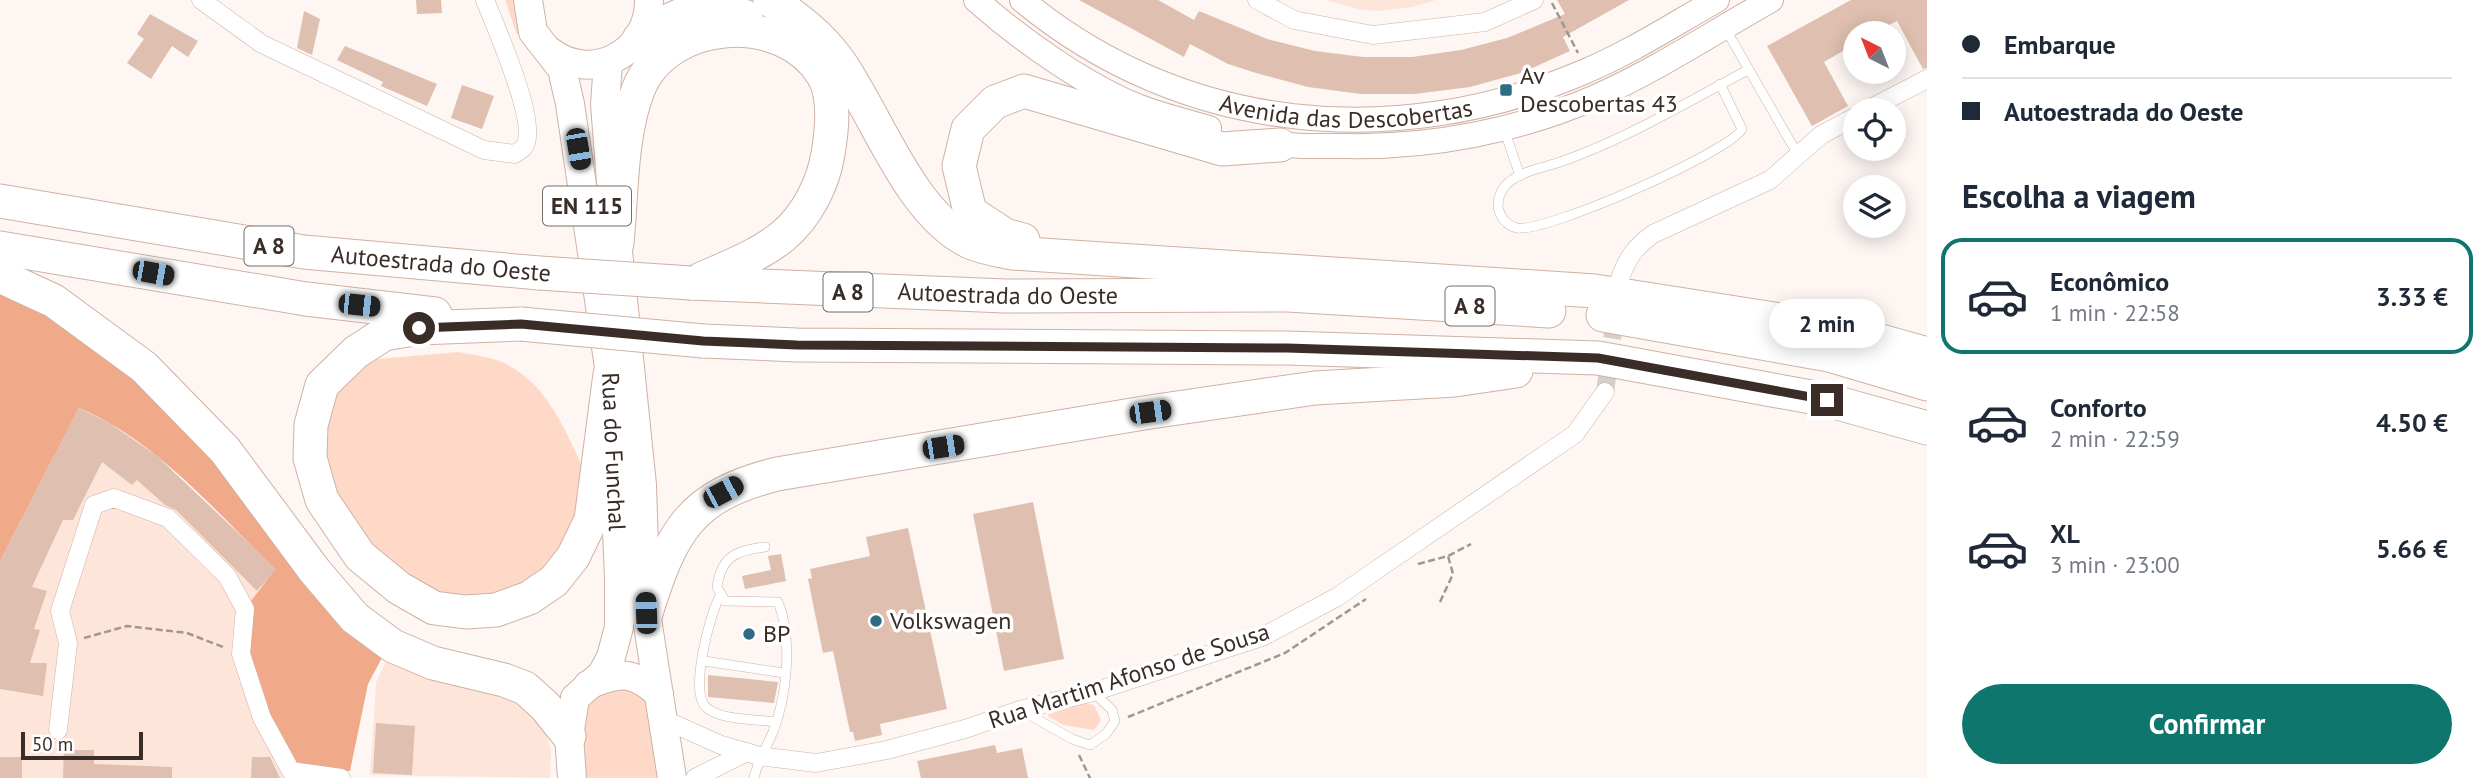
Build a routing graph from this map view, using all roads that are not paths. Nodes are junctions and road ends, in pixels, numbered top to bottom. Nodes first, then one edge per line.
1 (201, 0) edge
2 (485, 0) edge
3 (528, 0) edge
4 (649, 0) edge
5 (770, 0) edge
6 (976, 0) edge
7 (1022, 0) edge
8 (1257, 0) edge
9 (1534, 0) edge
10 (1717, 0) edge
11 (1771, 0) edge
12 (1724, 27) junction
13 (639, 39) junction
14 (788, 41) junction
15 (543, 46) junction
16 (1096, 53) junction
17 (608, 63) junction
18 (1748, 70) junction
19 (1083, 77) junction
20 (1927, 79) edge
21 (1720, 85) junction
22 (1890, 98) edge
23 (1843, 123) edge
24 (1503, 127) junction
25 (1280, 145) junction
26 (1798, 155) junction
27 (1520, 176) junction
28 (0, 201) edge
29 (617, 243) junction
30 (0, 247) edge
31 (1083, 256) junction
32 (0, 276) edge
33 (1620, 279) dead end
34 (691, 284) junction
35 (521, 324) junction
36 (1927, 354) edge
37 (1598, 358) junction
38 (610, 374) junction
39 (1927, 384) edge
40 (1605, 392) tunnel mouth
41 (1927, 428) edge
42 (765, 547) dead end
43 (721, 594) junction
44 (646, 613) junction
45 (704, 661) junction
46 (783, 673) junction
47 (586, 686) junction
48 (1093, 692) junction
49 (662, 707) junction
50 (1020, 710) junction
51 (776, 722) junction
52 (58, 730) dead end
53 (569, 736) junction
54 (753, 754) junction
55 (341, 778) edge
56 (572, 778) edge
57 (672, 778) edge
58 (695, 778) edge
59 (754, 778) edge

1 - 2 street
3 - 15 main road, Rua do Funchal
4 - 13 main road
5 - 31 highway
6 - 19 main road, Avenida das Descobertas
7 - 16 main road, Avenida das Descobertas
8 - 9 street
10 - 16 main road, Avenida das Descobertas
11 - 12 main road, Avenida das Descobertas
12 - 18 lane
12 - 24 main road, Avenida das Descobertas
13 - 14 highway
13 - 17 main road
14 - 29 highway
14 - 34 highway
15 - 17 main road
15 - 38 main road, Rua do Funchal / EN 115
16 - 19 main road
17 - 29 main road, Rua do Funchal / EN 115
18 - 21 lane
18 - 26 lane
19 - 25 main road, Avenida das Descobertas
20 - 22 street
21 - 27 lane
21 - 27 lane
23 - 26 street
24 - 25 main road, Avenida das Descobertas
24 - 27 lane
25 - 31 highway
26 - 33 street
28 - 34 highway, Autoestrada do Oeste / A 8, bridge
29 - 44 main road, Rua do Funchal / EN 115
30 - 35 highway, Autoestrada do Oeste / A 8
31 - 36 highway
32 - 53 highway
34 - 39 highway, Autoestrada do Oeste / A 8
35 - 37 highway, Autoestrada do Oeste / A 8, bridge
35 - 38 highway
37 - 41 highway, Autoestrada do Oeste / A 8
37 - 44 highway
38 - 47 main road, Rua do Funchal / EN 115
40 - 48 street, Rua Martim Afonso de Sousa
42 - 43 lane
43 - 45 lane
43 - 46 lane
44 - 49 main road, Rua do Funchal / EN 115
45 - 46 lane
45 - 51 lane
46 - 51 lane
47 - 49 main road
47 - 53 main road, Rua do Funchal
48 - 50 street, Rua Martim Afonso de Sousa
48 - 50 lane
49 - 54 street, Rua Martim Afonso de Sousa
49 - 57 main road, Rua do Funchal
50 - 54 street, Rua Martim Afonso de Sousa
51 - 54 lane
52 - 55 street
53 - 56 main road, Rua do Funchal
54 - 58 street
54 - 59 lane

